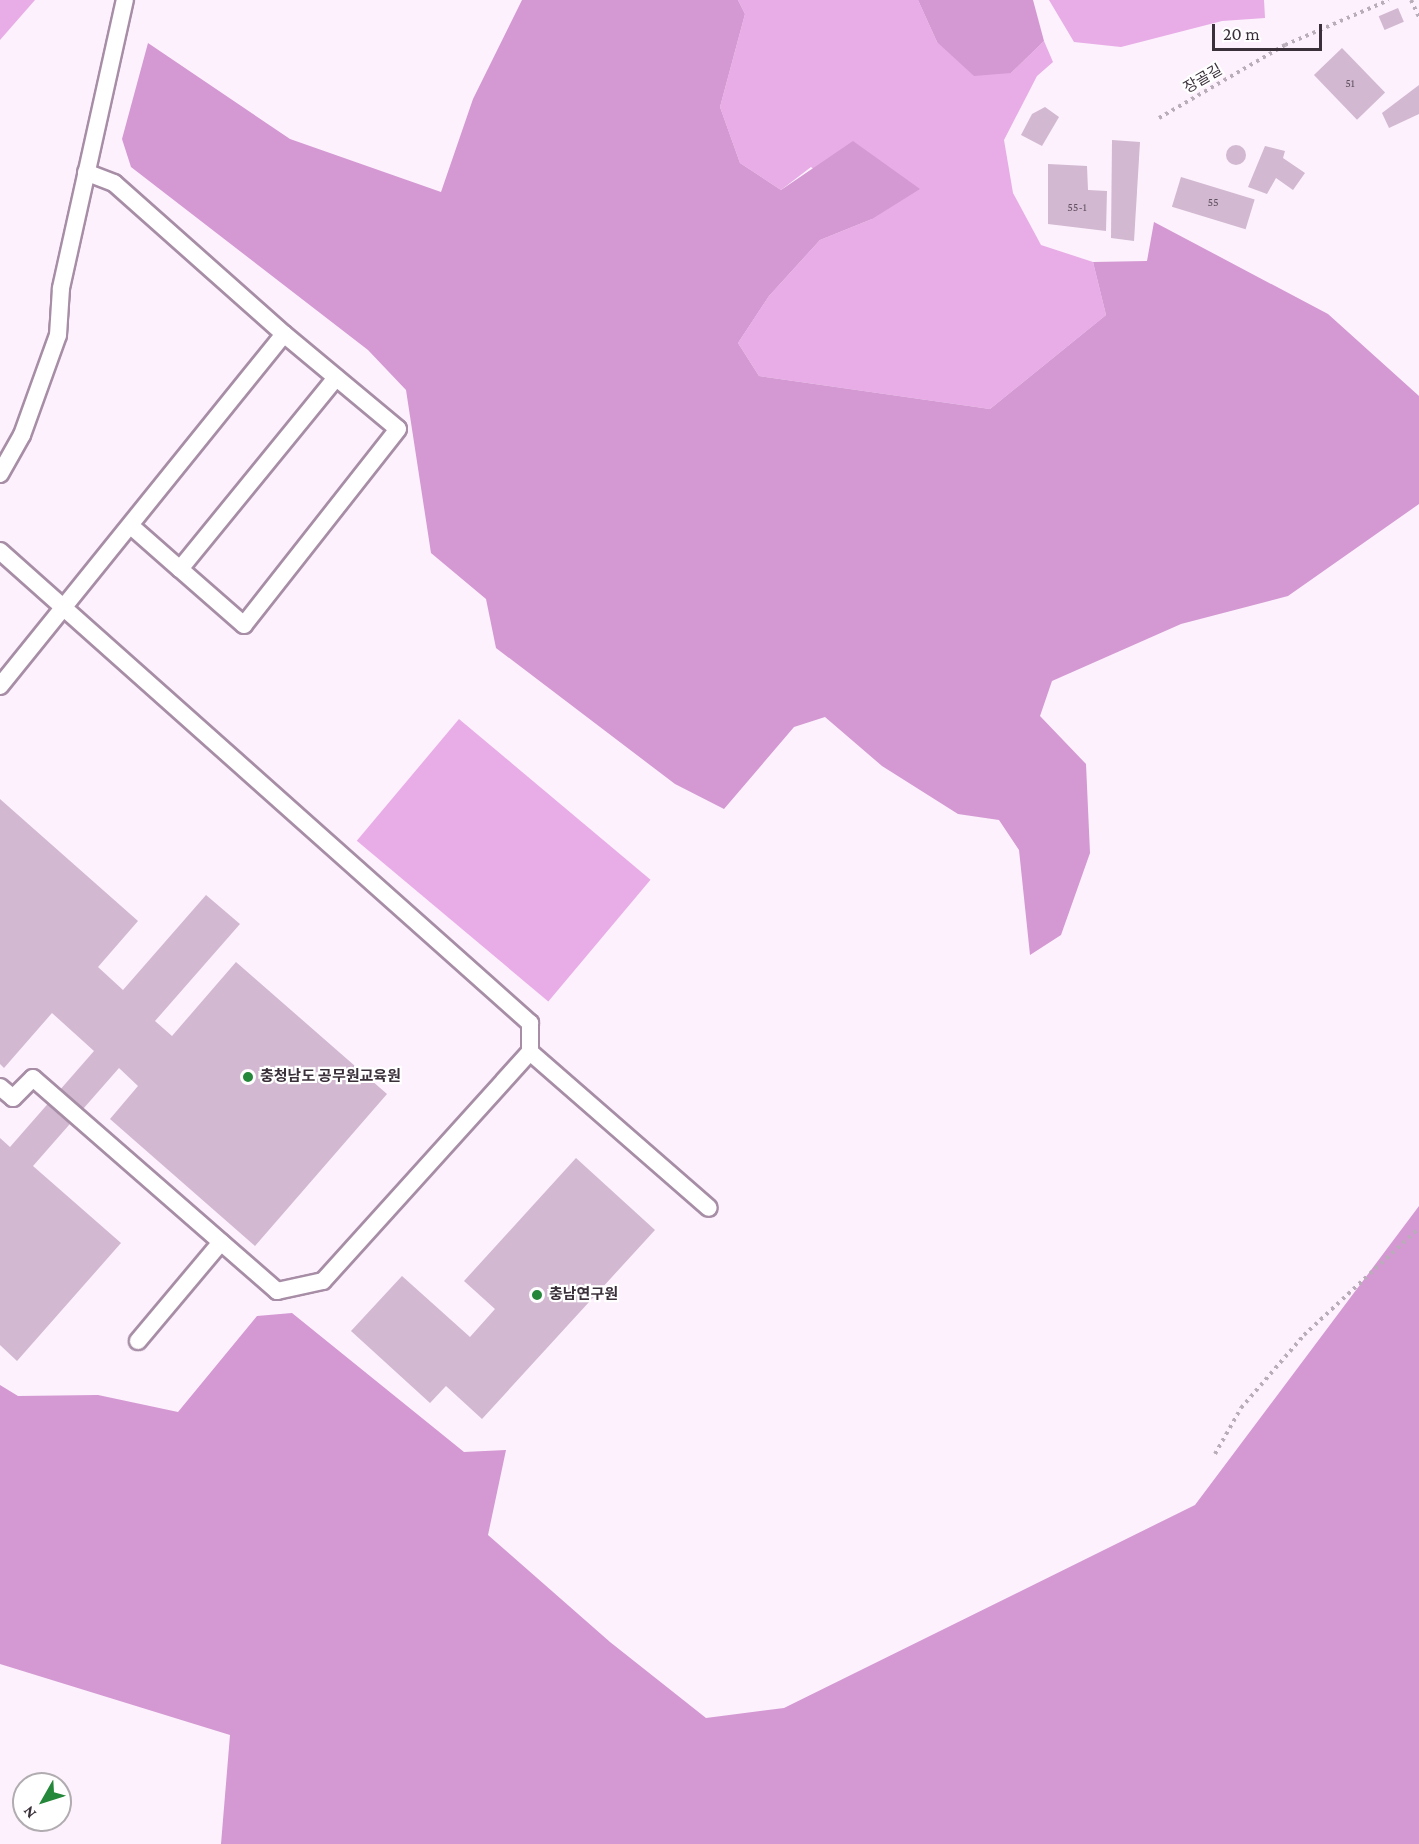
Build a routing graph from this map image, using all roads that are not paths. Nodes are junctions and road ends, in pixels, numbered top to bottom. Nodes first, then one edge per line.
1 (126, 0) edge
2 (86, 172) junction
3 (284, 334) junction
4 (336, 378) junction
5 (0, 474) edge
6 (131, 526) junction
7 (0, 551) edge
8 (180, 569) junction
9 (62, 609) junction
10 (0, 686) edge
11 (530, 1052) junction
12 (0, 1087) edge
13 (710, 1208) dead end
14 (221, 1242) junction
15 (138, 1341) dead end

1 - 2 lane
2 - 3 lane
2 - 5 lane
3 - 4 lane
3 - 6 lane
4 - 8 lane
4 - 8 lane
6 - 8 lane
6 - 9 lane
7 - 9 lane
9 - 10 lane
9 - 11 lane
11 - 13 lane
11 - 14 lane
12 - 14 lane
14 - 15 lane

